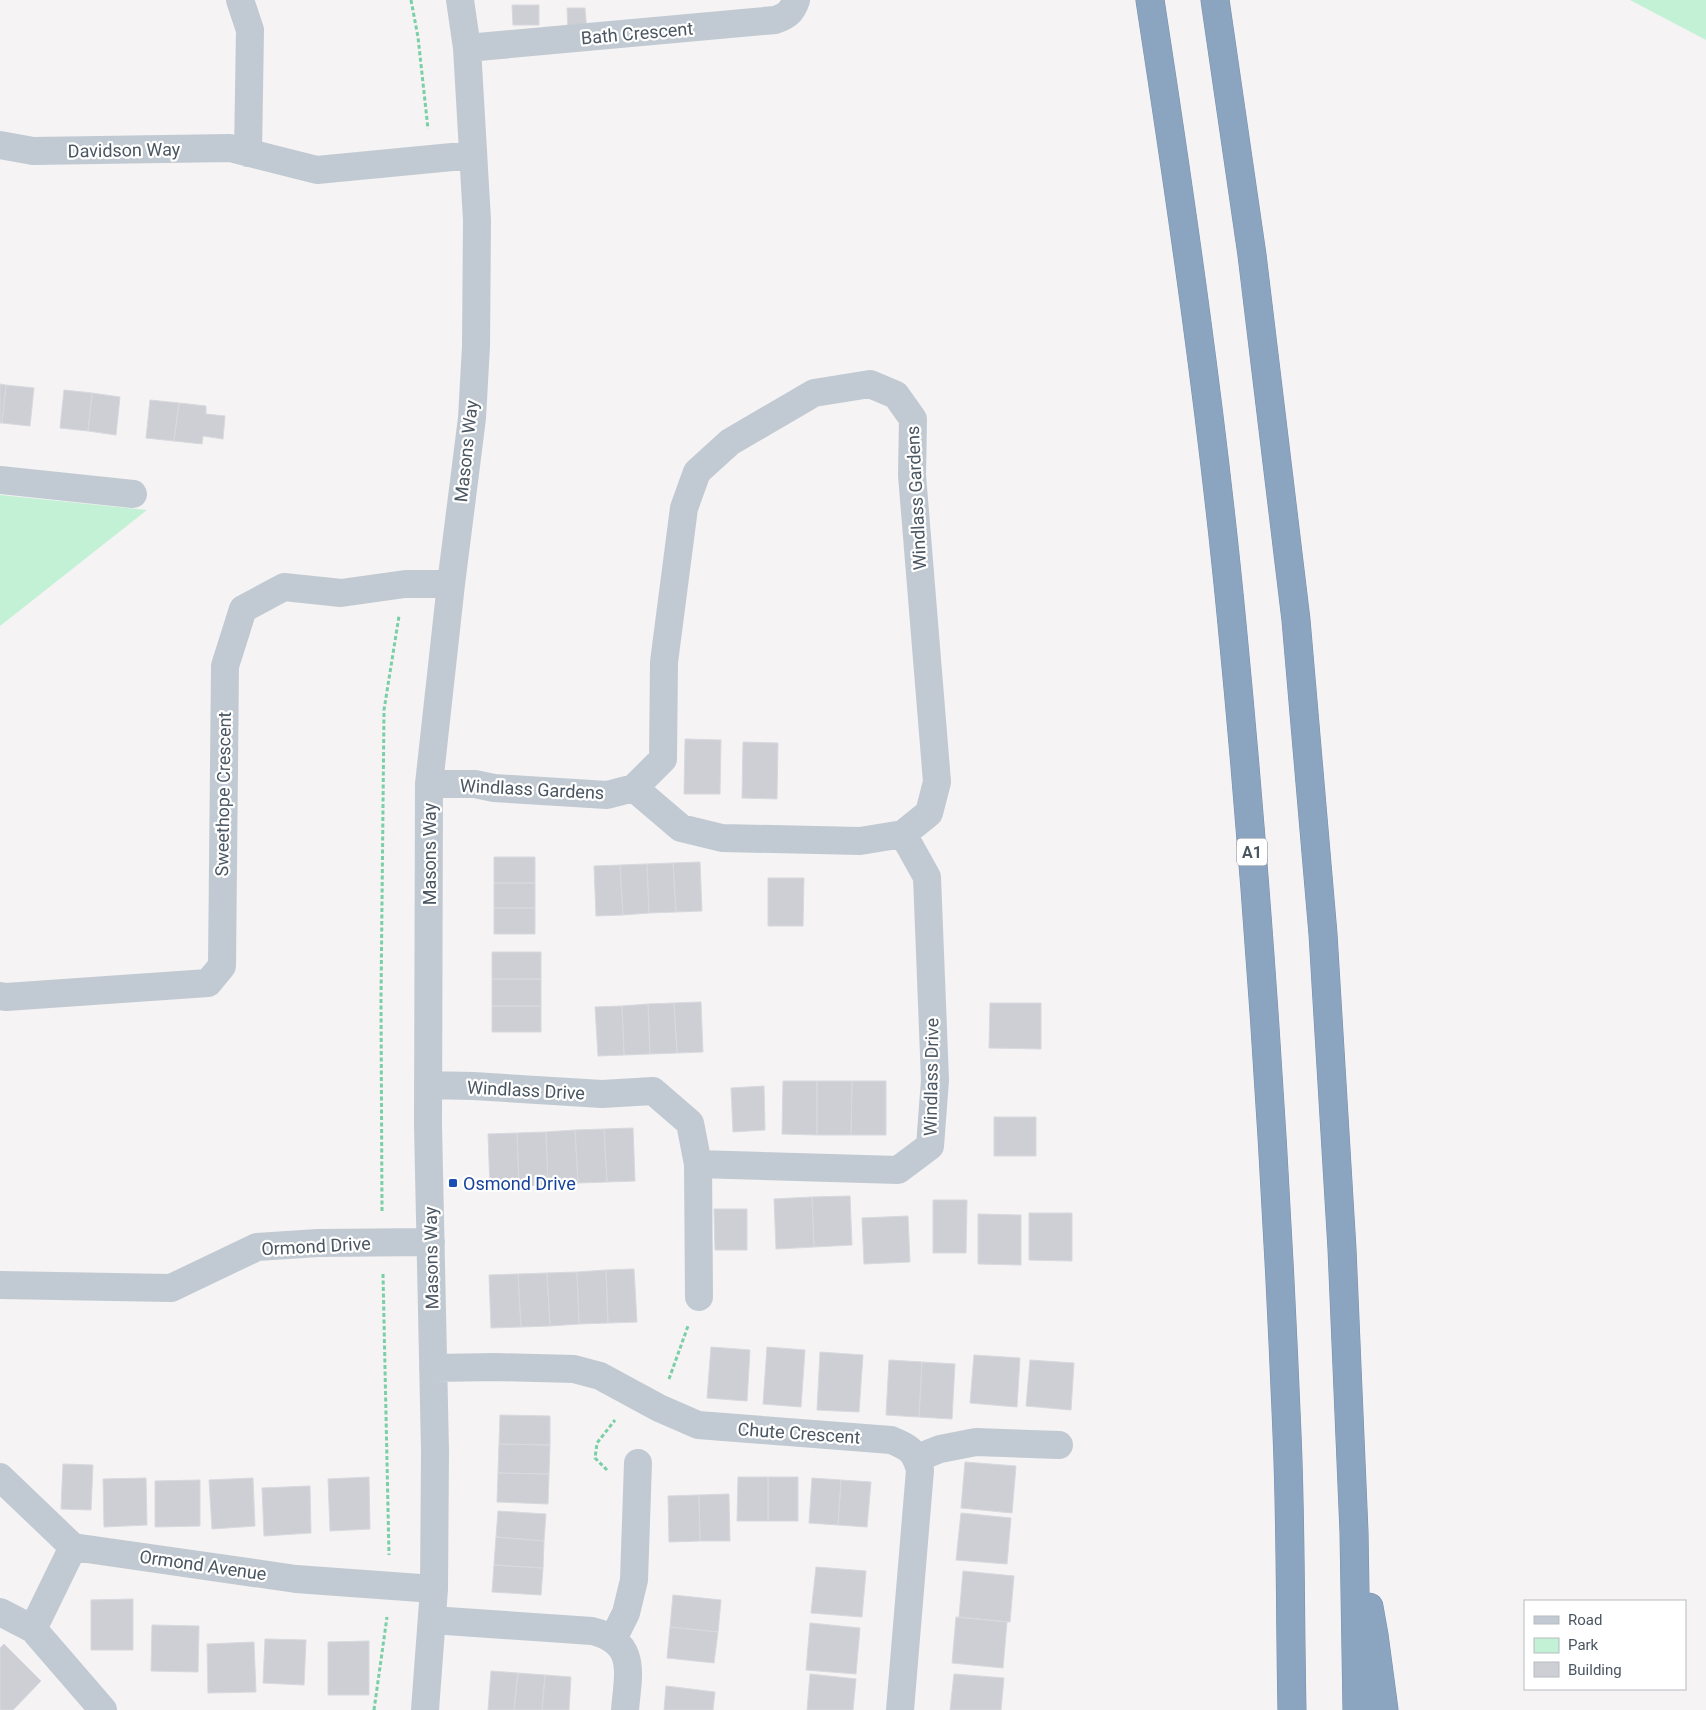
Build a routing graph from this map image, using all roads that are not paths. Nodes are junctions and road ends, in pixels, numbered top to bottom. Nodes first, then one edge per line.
1 (240, 0) edge
2 (460, 0) edge
3 (796, 0) edge
4 (1150, 0) edge
5 (1215, 0) edge
6 (467, 48) junction
7 (0, 145) edge
8 (248, 153) junction
9 (473, 155) junction
10 (0, 480) edge
11 (133, 494) dead end
12 (451, 584) junction
13 (429, 784) junction
14 (634, 788) junction
15 (904, 834) junction
16 (0, 996) edge
17 (428, 1085) junction
18 (698, 1164) junction
19 (431, 1242) junction
20 (0, 1286) edge
21 (699, 1297) road end
22 (433, 1368) junction
23 (1059, 1445) dead end
24 (917, 1458) junction
25 (638, 1463) dead end
26 (0, 1477) edge
27 (1354, 1532) junction
28 (73, 1546) junction
29 (434, 1589) junction
30 (0, 1612) edge
31 (432, 1620) junction
32 (33, 1630) junction
33 (613, 1640) junction
34 (103, 1710) edge
35 (426, 1710) edge
36 (625, 1710) edge
37 (900, 1710) edge
38 (1292, 1710) edge
39 (1357, 1710) edge
40 (1384, 1710) edge

1 - 8 street
2 - 6 street, Masons Way
3 - 6 street, Bath Crescent
4 - 38 highway, A1
5 - 27 highway
6 - 9 street, Masons Way
7 - 8 street, Davidson Way
8 - 9 street, Davidson Way
9 - 12 street, Masons Way
10 - 11 street
12 - 13 street, Masons Way
12 - 16 street, Sweethope Crescent
13 - 14 street, Windlass Gardens
13 - 17 street, Masons Way
14 - 15 street
14 - 15 street, Windlass Gardens
15 - 18 street, Windlass Drive
17 - 18 street, Windlass Drive
17 - 19 street, Masons Way
18 - 21 street, Windlass Drive
19 - 20 street, Ormond Drive
19 - 22 street, Masons Way
22 - 24 street, Chute Crescent
22 - 29 street, Masons Way
23 - 24 street
24 - 37 street
25 - 33 street
26 - 28 street
27 - 39 highway
27 - 40 highway
28 - 29 street, Ormond Avenue
28 - 32 street
29 - 31 street, Masons Way
30 - 32 street
31 - 33 street
31 - 35 street, Masons Way
32 - 34 street
33 - 36 street

